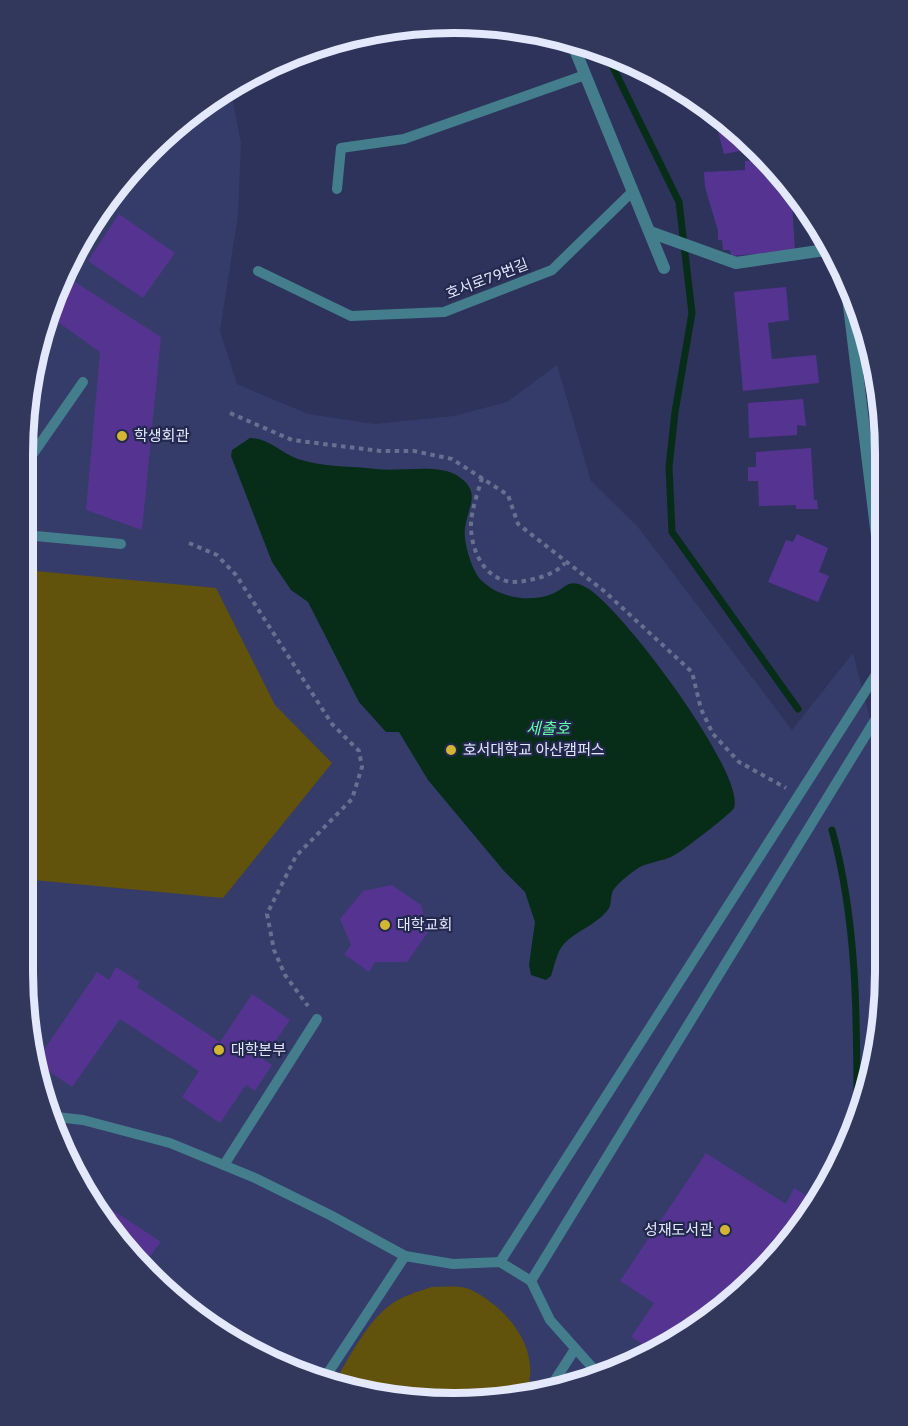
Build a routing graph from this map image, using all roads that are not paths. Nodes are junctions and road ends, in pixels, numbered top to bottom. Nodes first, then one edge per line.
1 (575, 51) edge
2 (585, 75) junction
3 (337, 189) dead end
4 (633, 191) junction
5 (655, 234) junction
6 (822, 250) edge
7 (664, 268) dead end
8 (258, 270) dead end
9 (849, 310) edge
10 (82, 382) dead end
11 (33, 454) edge
12 (875, 520) edge
13 (33, 536) edge
14 (121, 544) dead end
15 (875, 676) edge
16 (875, 720) edge
17 (317, 1019) road end
18 (59, 1117) edge
19 (224, 1165) junction
20 (405, 1256) junction
21 (500, 1262) junction
22 (531, 1281) junction
23 (575, 1349) junction
24 (594, 1369) edge
25 (328, 1374) edge
26 (554, 1381) edge

1 - 2 street
2 - 3 lane
2 - 4 street
4 - 5 street
4 - 8 lane, 호서로79번길
5 - 6 street
5 - 7 street
9 - 12 street
10 - 11 lane
13 - 14 lane
15 - 21 lane
16 - 22 lane
17 - 19 lane
18 - 19 lane
19 - 20 lane
20 - 21 lane
20 - 25 lane
21 - 22 lane
22 - 23 lane
23 - 24 lane
23 - 26 lane

